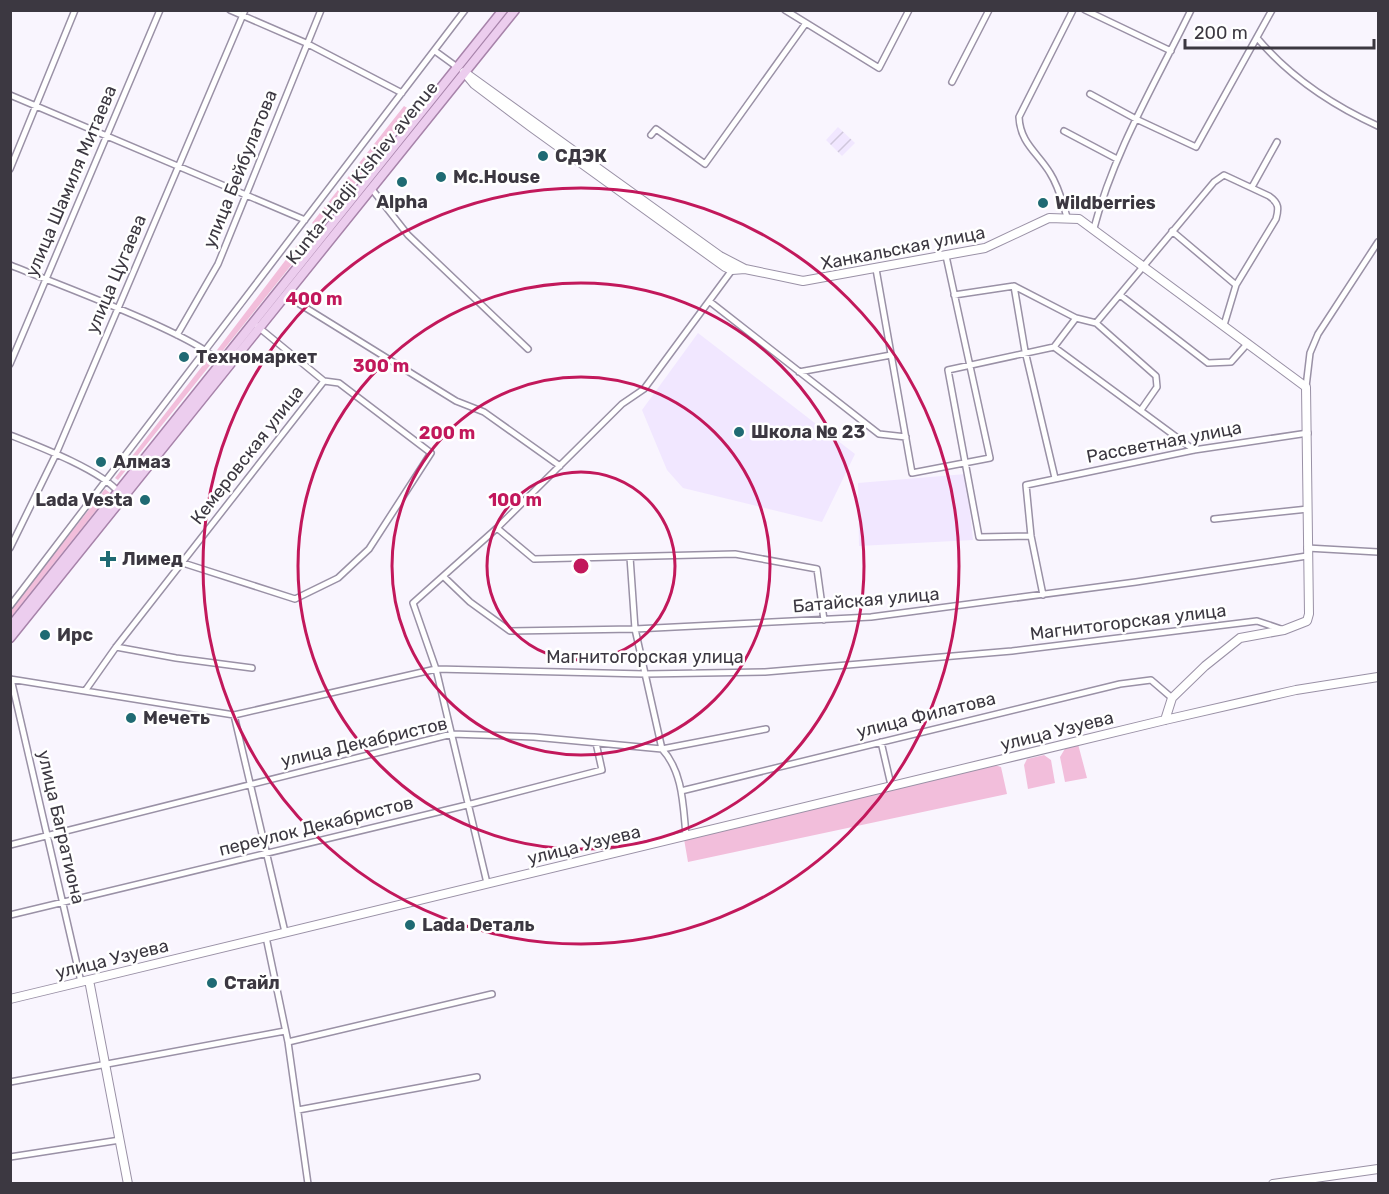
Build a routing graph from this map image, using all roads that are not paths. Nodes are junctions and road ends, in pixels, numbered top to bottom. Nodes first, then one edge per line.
1 (75, 10) edge
2 (160, 10) edge
3 (230, 10) edge
4 (321, 10) edge
5 (465, 10) edge
6 (503, 10) edge
7 (515, 10) edge
8 (786, 10) edge
9 (909, 10) edge
10 (989, 10) edge
11 (1073, 10) edge
12 (1085, 10) edge
13 (1191, 10) edge
14 (1272, 10) edge
15 (244, 13) edge
16 (806, 22) junction
17 (1258, 39) junction
18 (306, 43) junction
19 (435, 51) junction
20 (1171, 51) junction
21 (461, 70) junction
22 (952, 82) dead end
23 (402, 93) junction
24 (1090, 94) dead end
25 (10, 95) edge
26 (37, 106) junction
27 (1136, 119) junction
28 (1378, 126) edge
29 (1064, 131) dead end
30 (106, 135) junction
31 (651, 135) dead end
32 (1277, 142) dead end
33 (384, 159) junction
34 (1117, 159) junction
35 (180, 166) junction
36 (10, 169) edge
37 (1252, 187) junction
38 (370, 190) junction
39 (247, 194) junction
40 (1067, 217) junction
41 (306, 220) junction
42 (1094, 228) junction
43 (1172, 231) junction
44 (1378, 242) edge
45 (946, 256) junction
46 (10, 265) edge
47 (1142, 265) junction
48 (876, 269) junction
49 (732, 270) junction
50 (745, 270) junction
51 (46, 280) junction
52 (1236, 285) junction
53 (1014, 286) junction
54 (954, 295) junction
55 (1120, 295) junction
56 (285, 296) junction
57 (708, 301) junction
58 (116, 309) junction
59 (1076, 318) junction
60 (1096, 323) junction
61 (256, 326) junction
62 (1224, 326) junction
63 (177, 335) junction
64 (1248, 343) junction
65 (1054, 347) junction
66 (528, 349) dead end
67 (207, 350) junction
68 (1025, 351) junction
69 (891, 355) junction
70 (222, 363) junction
71 (10, 364) edge
72 (970, 365) junction
73 (799, 372) junction
74 (324, 381) junction
75 (214, 384) junction
76 (1306, 387) junction
77 (1141, 410) junction
78 (1308, 433) junction
79 (10, 435) edge
80 (906, 437) junction
81 (1194, 450) junction
82 (56, 454) junction
83 (967, 463) junction
84 (560, 466) junction
85 (1055, 478) junction
86 (104, 481) junction
87 (119, 492) junction
88 (1308, 509) junction
89 (113, 510) junction
90 (1214, 519) dead end
91 (497, 528) junction
92 (1031, 536) junction
93 (10, 548) edge
94 (1307, 552) junction
95 (1378, 552) edge
96 (630, 556) junction
97 (183, 563) junction
98 (444, 577) junction
99 (1043, 595) junction
100 (10, 606) edge
101 (824, 620) junction
102 (10, 627) edge
103 (634, 629) junction
104 (1284, 630) junction
105 (10, 638) edge
106 (116, 646) junction
107 (252, 668) dead end
108 (436, 669) junction
109 (645, 674) junction
110 (1378, 677) edge
111 (11, 679) edge
112 (86, 691) junction
113 (1172, 698) junction
114 (234, 715) junction
115 (1165, 720) junction
116 (766, 729) dead end
117 (452, 734) junction
118 (881, 742) junction
119 (596, 743) junction
120 (662, 749) junction
121 (249, 785) junction
122 (891, 785) junction
123 (681, 791) junction
124 (467, 805) junction
125 (49, 835) junction
126 (686, 835) junction
127 (10, 845) edge
128 (265, 854) junction
129 (487, 883) junction
130 (63, 902) junction
131 (10, 915) edge
132 (285, 932) junction
133 (266, 937) junction
134 (85, 981) junction
135 (492, 993) dead end
136 (10, 999) edge
137 (285, 1030) junction
138 (288, 1042) junction
139 (105, 1065) junction
140 (477, 1077) dead end
141 (10, 1082) edge
142 (298, 1110) junction
143 (120, 1140) junction
144 (10, 1157) edge
145 (1378, 1169) edge
146 (128, 1184) edge
147 (308, 1184) edge
148 (1273, 1184) edge

1 - 26 street
2 - 30 street, улица Шамиля Митаева
3 - 15 street
4 - 18 street, улица Бейбулатова
5 - 19 street
6 - 21 main road, Kunta-Hadji Kishiev avenue
7 - 21 main road, Kunta-Hadji Kishiev avenue
8 - 16 street
9 - 16 street
10 - 22 street
11 - 40 street
12 - 20 street
13 - 20 street
14 - 17 street
15 - 18 street
15 - 35 street, улица Цугаева
16 - 31 street
17 - 27 street
17 - 28 street
18 - 23 street
18 - 39 street, улица Бейбулатова
19 - 21 street
19 - 23 street
20 - 27 street
21 - 33 main road, Kunta-Hadji Kishiev avenue
21 - 38 main road, Kunta-Hadji Kishiev avenue
21 - 49 street
21 - 50 street, Ханкальская улица
23 - 41 street
24 - 27 street
25 - 26 street
26 - 30 street
26 - 36 street
27 - 34 street
29 - 34 street
30 - 35 street
30 - 51 street, улица Шамиля Митаева
32 - 37 street
33 - 38 street
33 - 61 main road, Kunta-Hadji Kishiev avenue
34 - 42 street
35 - 39 street
35 - 58 street, улица Цугаева
37 - 43 street
37 - 52 street
38 - 56 main road, Kunta-Hadji Kishiev avenue
38 - 66 street
39 - 41 street
39 - 63 street, улица Бейбулатова
40 - 42 street
40 - 45 street, Ханкальская улица
41 - 67 street
42 - 47 street
43 - 47 street
43 - 52 street
44 - 76 street
45 - 48 street, Ханкальская улица
45 - 54 street
46 - 51 street
47 - 55 street
47 - 62 street
48 - 50 street, Ханкальская улица
48 - 69 street
49 - 50 street, Ханкальская улица
49 - 57 street
51 - 58 street
51 - 71 street, улица Шамиля Митаева
52 - 62 street
53 - 54 street
53 - 59 street
53 - 68 street
54 - 72 street
55 - 60 street
55 - 64 street
56 - 61 main road, Kunta-Hadji Kishiev avenue
56 - 84 street
57 - 73 street
57 - 84 street
58 - 63 street
58 - 82 street, улица Цугаева
59 - 60 street
59 - 65 street
60 - 77 street
61 - 70 main road, Kunta-Hadji Kishiev avenue
61 - 74 street
61 - 75 main road, Kunta-Hadji Kishiev avenue
62 - 64 street
63 - 67 street
64 - 76 street
65 - 68 street
65 - 77 street
67 - 70 street
67 - 86 street
68 - 72 street
68 - 85 street
69 - 73 street
69 - 80 street
70 - 75 street
70 - 87 main road, Kunta-Hadji Kishiev avenue
72 - 83 street
72 - 83 street
73 - 80 street
74 - 97 street, Кемеровская улица
74 - 97 street
75 - 89 main road, Kunta-Hadji Kishiev avenue
76 - 78 street
77 - 81 street
78 - 81 street, Рассветная улица
78 - 88 street
79 - 82 street
80 - 83 street
81 - 85 street, Рассветная улица
82 - 86 street
82 - 93 street, улица Цугаева
83 - 92 street
84 - 91 street
85 - 92 street, Рассветная улица
86 - 87 street
86 - 100 street
87 - 89 street
87 - 102 main road, Kunta-Hadji Kishiev avenue
88 - 90 street
88 - 94 street
89 - 105 main road, Kunta-Hadji Kishiev avenue
91 - 96 street
91 - 98 street
92 - 99 street
94 - 95 street, Батайская улица
94 - 99 street, Батайская улица
94 - 104 street
96 - 101 street
96 - 103 street
97 - 106 street, Кемеровская улица
98 - 103 street, Батайская улица
98 - 108 street
99 - 101 street, Батайская улица
101 - 103 street, Батайская улица
103 - 109 street
104 - 109 street, Магнитогорская улица
104 - 113 street
106 - 107 street
106 - 112 street, Кемеровская улица
108 - 109 street, Магнитогорская улица
108 - 114 street, Магнитогорская улица
108 - 117 street
109 - 120 street
110 - 115 street, улица Узуева
111 - 112 street, Магнитогорская улица
111 - 125 street, улица Багратиона
112 - 114 street, Магнитогорская улица
113 - 115 street
113 - 118 street, улица Филатова
114 - 121 street
115 - 122 street, улица Узуева
116 - 120 street, улица Декабристов
117 - 119 street, улица Декабристов
117 - 121 street, улица Декабристов
117 - 124 street
118 - 122 street
118 - 123 street, улица Филатова
119 - 120 street, улица Декабристов
119 - 124 street, переулок Декабристов
120 - 123 street
121 - 125 street, улица Декабристов
121 - 128 street
122 - 126 street, улица Узуева
123 - 126 street
124 - 128 street, переулок Декабристов
124 - 129 street
125 - 127 street, улица Декабристов
125 - 130 street, улица Багратиона
126 - 129 street, улица Узуева
128 - 130 street, переулок Декабристов
128 - 132 street
129 - 132 street, улица Узуева
130 - 131 street, переулок Декабристов
130 - 134 street, улица Багратиона
132 - 133 street, улица Узуева
133 - 134 street, улица Узуева
133 - 137 street
134 - 136 street, улица Узуева
134 - 139 street, улица Багратиона
135 - 138 street
137 - 138 street
137 - 139 street
138 - 142 street
139 - 141 street
139 - 143 street, улица Багратиона
140 - 142 street
142 - 147 street
143 - 144 street
143 - 146 street, улица Багратиона
145 - 148 street

